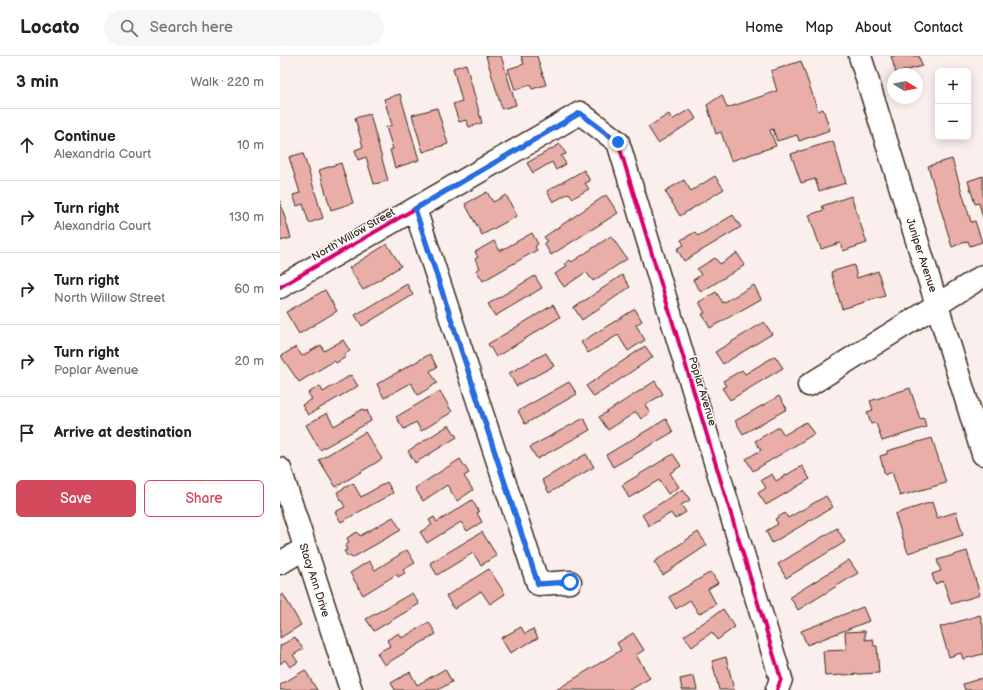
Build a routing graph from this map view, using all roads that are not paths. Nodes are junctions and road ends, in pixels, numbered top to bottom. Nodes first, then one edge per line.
1 (860, 56) edge
2 (580, 113) joint
3 (415, 209) junction
4 (983, 276) edge
5 (280, 287) edge
6 (938, 303) junction
7 (809, 385) dead end
8 (983, 454) edge
9 (280, 469) edge
10 (304, 549) junction
11 (280, 563) edge
12 (570, 582) dead end
13 (351, 690) edge
14 (778, 690) edge

1 - 6 street, Juniper Avenue
2 - 3 street, North Willow Street
2 - 14 street, Poplar Avenue
3 - 5 street, North Willow Street
3 - 12 street
4 - 6 street
6 - 7 street
6 - 8 street, Juniper Avenue
9 - 10 street, Stacy Ann Drive
10 - 11 street
10 - 13 street, Stacy Ann Drive

